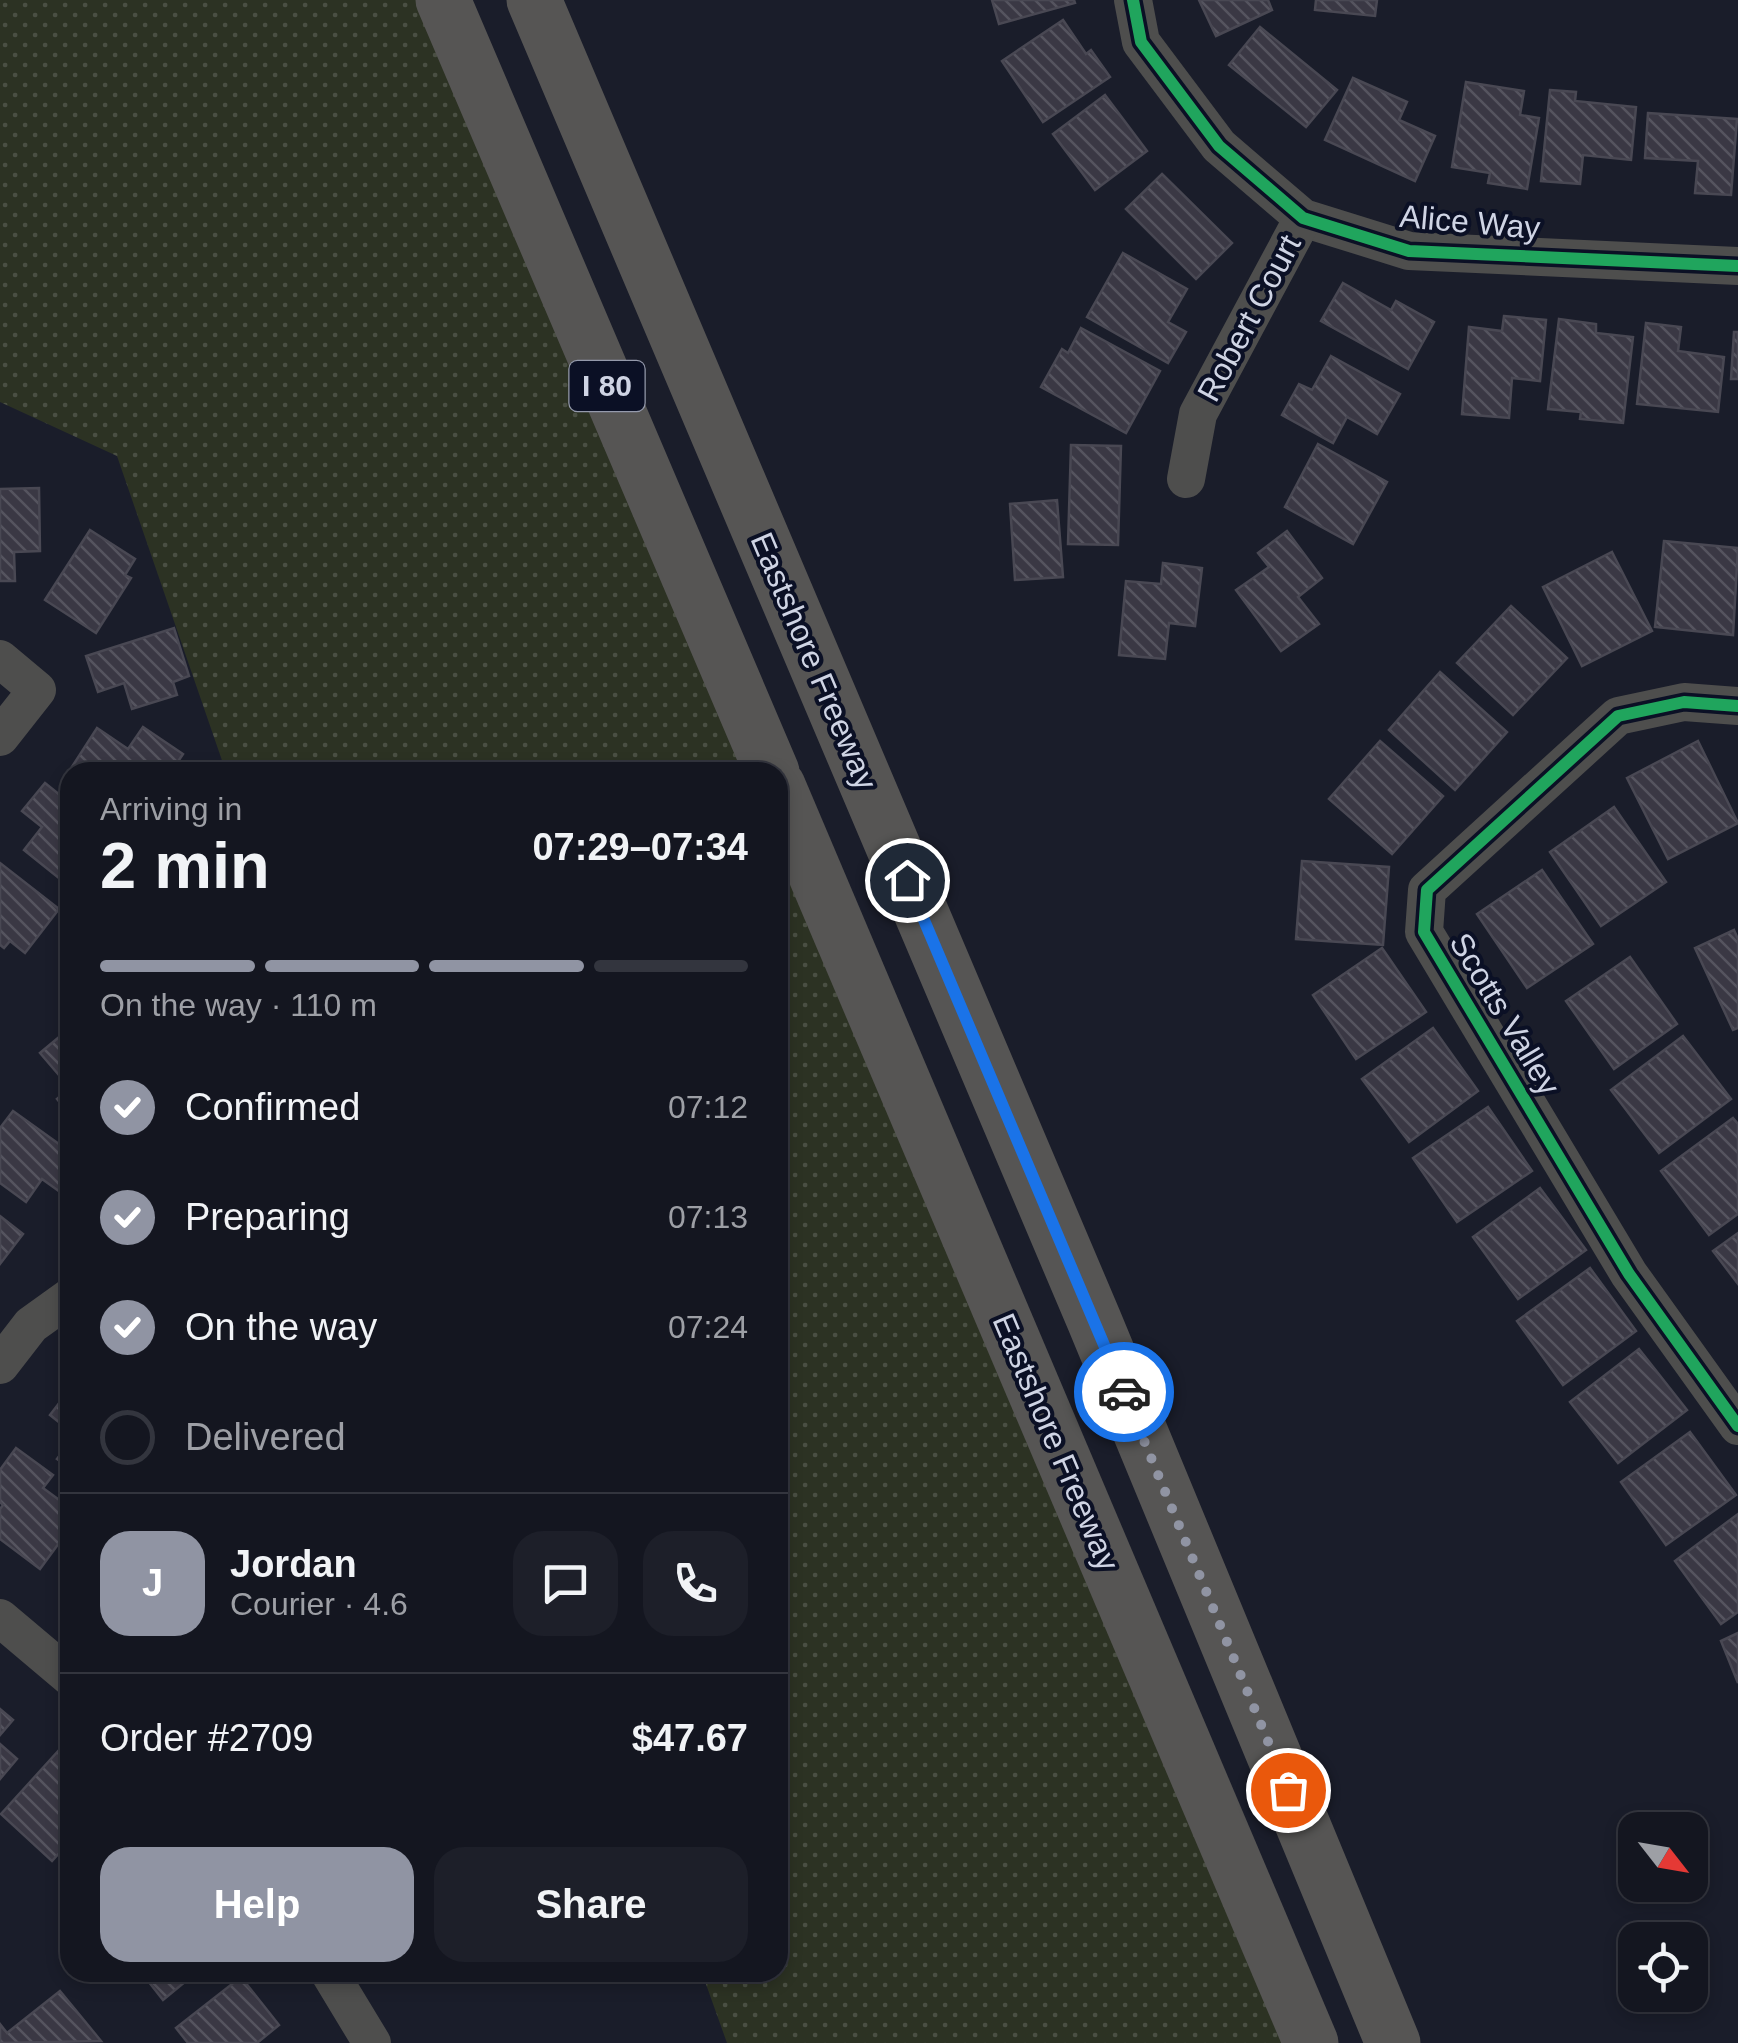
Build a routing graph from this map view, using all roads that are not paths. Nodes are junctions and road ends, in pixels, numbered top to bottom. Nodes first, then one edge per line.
1 (443, 0) edge
2 (534, 0) edge
3 (1133, 0) edge
4 (1302, 218) junction
5 (1738, 266) edge
6 (1186, 479) dead end
7 (0, 658) edge
8 (1738, 706) edge
9 (0, 737) edge
10 (768, 762) edge
11 (788, 810) edge
12 (60, 1304) edge
13 (0, 1365) edge
14 (1738, 1426) edge
15 (0, 1618) edge
16 (60, 1669) edge
17 (335, 1982) edge
18 (372, 2043) edge
19 (1312, 2043) edge
20 (1394, 2043) edge

1 - 10 highway, I 80
2 - 20 highway, Eastshore Freeway / I 80
3 - 4 street, Alice Way
4 - 5 street, Alice Way
4 - 6 street, Robert Court
7 - 9 street
8 - 14 street, Scotts Valley
11 - 19 highway, Eastshore Freeway
12 - 13 street
15 - 16 street
17 - 18 street

